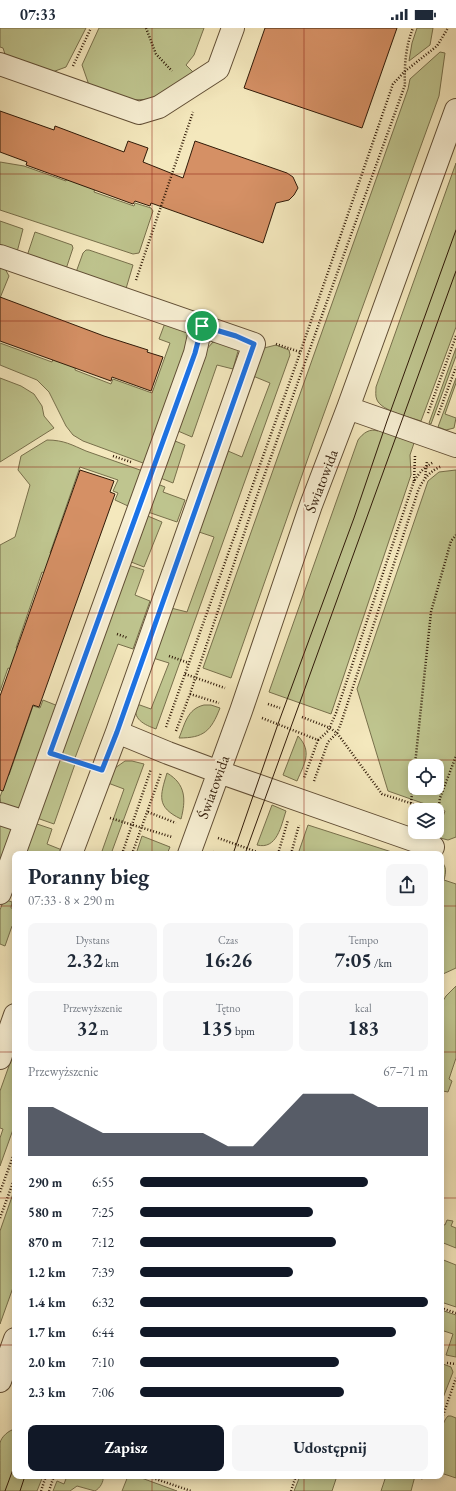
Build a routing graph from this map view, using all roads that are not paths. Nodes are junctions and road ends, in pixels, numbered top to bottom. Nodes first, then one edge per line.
1 (233, 28) edge
2 (0, 64) edge
3 (456, 110) edge
4 (0, 256) edge
5 (202, 326) junction
6 (348, 408) junction
7 (452, 455) edge
8 (117, 732) junction
9 (218, 772) junction
10 (0, 814) edge
11 (25, 822) junction
12 (433, 847) dead end
13 (15, 851) edge
14 (72, 851) edge
15 (190, 851) edge
16 (12, 859) edge
17 (0, 893) edge
18 (12, 1024) edge
19 (0, 1058) edge
20 (12, 1347) edge
21 (0, 1381) edge

1 - 2 street
3 - 6 street, Światowida
4 - 5 street
5 - 8 street
5 - 11 street
6 - 7 street
6 - 9 street, Światowida
8 - 9 street
8 - 14 street
9 - 12 street
9 - 15 street, Światowida
10 - 11 street
11 - 13 street
16 - 17 street
18 - 19 street
20 - 21 street

